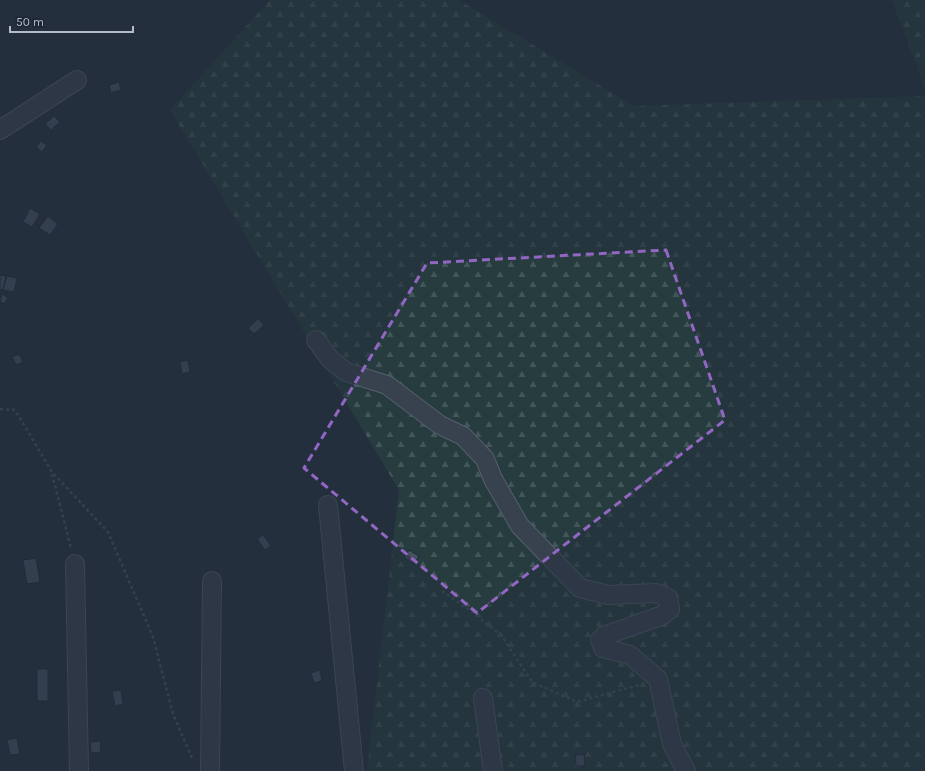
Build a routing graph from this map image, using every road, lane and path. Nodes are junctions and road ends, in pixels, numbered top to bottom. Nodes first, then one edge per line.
1 (76, 80) dead end
2 (0, 130) edge
3 (316, 340) dead end
4 (0, 409) edge
5 (52, 472) junction
6 (328, 505) dead end
7 (75, 564) joint
8 (212, 581) dead end
9 (442, 591) dead end
10 (658, 680) junction
11 (483, 698) dead end
12 (202, 767) edge
13 (79, 771) edge
14 (354, 771) edge
15 (493, 771) edge
16 (686, 771) edge

1 - 2 street
3 - 10 street
4 - 5 path
5 - 7 path
5 - 12 path
6 - 14 street
7 - 13 street
8 - 12 street
9 - 10 path
10 - 16 street
11 - 15 street

